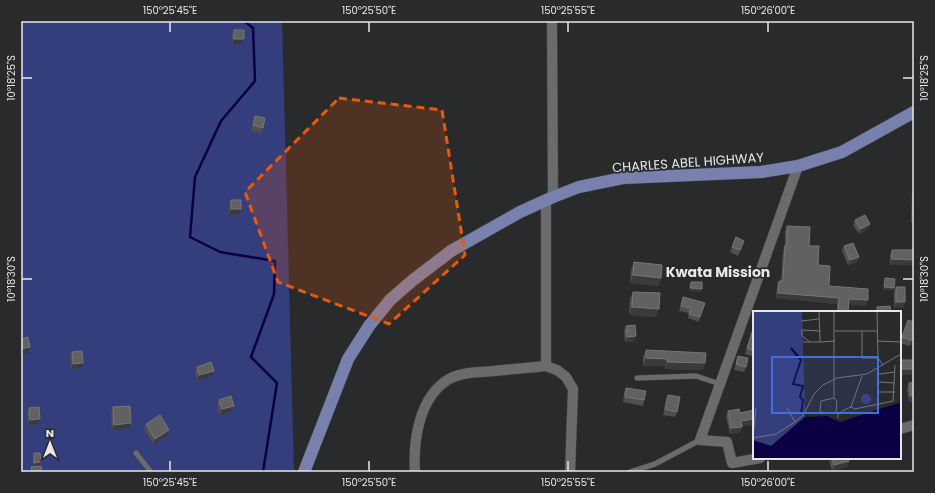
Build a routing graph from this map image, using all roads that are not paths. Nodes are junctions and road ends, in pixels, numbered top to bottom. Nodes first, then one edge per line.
1 (552, 21) edge
2 (914, 112) edge
3 (798, 166) junction
4 (549, 199) junction
5 (546, 366) junction
6 (637, 378) dead end
7 (720, 384) junction
8 (914, 425) edge
9 (901, 429) edge
10 (700, 440) junction
11 (136, 453) dead end
12 (754, 459) edge
13 (152, 472) edge
14 (304, 472) edge
15 (414, 472) edge
16 (570, 472) edge
17 (630, 472) edge

1 - 4 street
2 - 3 main road, CHARLES ABEL HIGHWAY
3 - 4 main road, CHARLES ABEL HIGHWAY
3 - 7 street
4 - 5 street
4 - 14 main road, CHARLES ABEL HIGHWAY
5 - 15 street
5 - 16 street
6 - 7 lane
7 - 10 street
8 - 9 street
10 - 12 street
10 - 17 lane
11 - 13 lane

